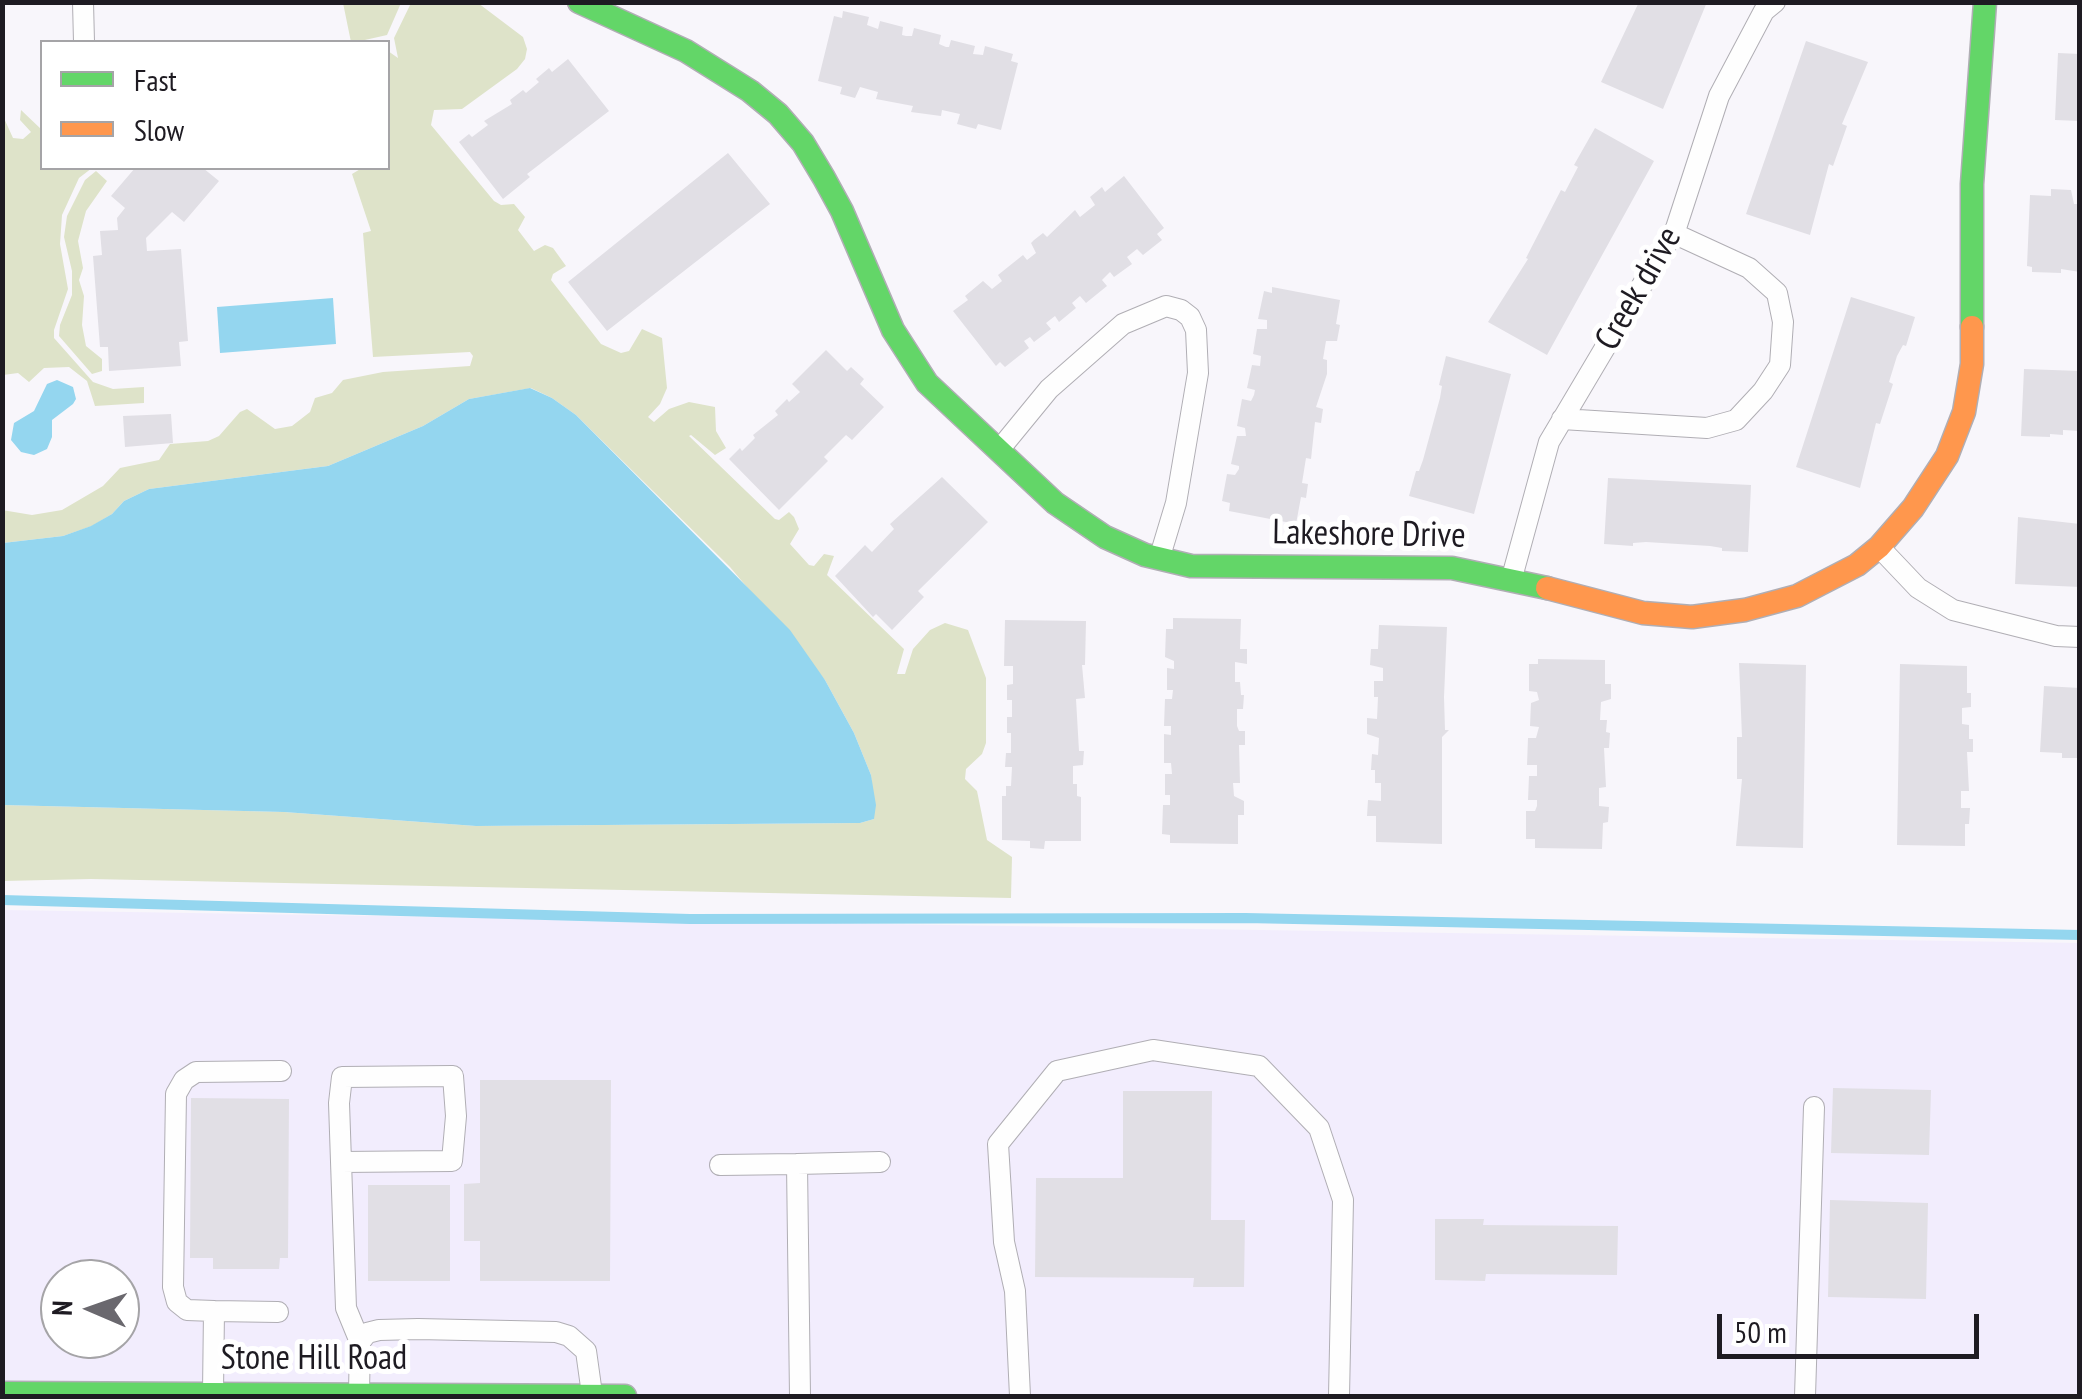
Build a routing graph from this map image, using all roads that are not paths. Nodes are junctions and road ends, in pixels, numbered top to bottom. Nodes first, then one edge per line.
1 (83, 2) edge
2 (579, 2) edge
3 (1775, 2) edge
4 (1985, 2) edge
5 (84, 40) edge
6 (1673, 233) junction
7 (1562, 420) junction
8 (997, 451) junction
9 (1879, 546) junction
10 (1159, 559) junction
11 (1512, 579) junction
12 (2080, 637) edge
13 (282, 1071) dead end
14 (1814, 1108) dead end
15 (341, 1162) junction
16 (880, 1162) dead end
17 (796, 1164) junction
18 (720, 1165) dead end
19 (214, 1311) junction
20 (278, 1312) dead end
21 (364, 1338) junction
22 (16, 1394) edge
23 (213, 1394) junction
24 (99, 1395) edge
25 (344, 1396) edge
26 (359, 1396) edge
27 (411, 1396) edge
28 (592, 1396) edge
29 (625, 1396) edge
30 (800, 1396) edge
31 (1020, 1396) edge
32 (1340, 1396) edge
33 (1806, 1396) edge

1 - 5 lane
2 - 8 street, Lakeshore Drive
3 - 6 lane, Creek drive
4 - 9 street, Lakeshore Drive
6 - 7 lane, Creek drive
6 - 7 lane
7 - 11 lane, Creek drive
8 - 10 street, Lakeshore Drive
8 - 10 lane
9 - 11 street, Lakeshore Drive
9 - 12 lane
10 - 11 street, Lakeshore Drive
13 - 19 lane
14 - 33 lane
15 - 15 lane
15 - 21 lane
16 - 17 lane
17 - 18 lane
17 - 30 lane
19 - 20 lane
19 - 23 lane
21 - 26 lane
21 - 28 lane
22 - 24 street, Stone Hill Road
23 - 24 street, Stone Hill Road
23 - 25 street, Stone Hill Road
25 - 26 street, Stone Hill Road
26 - 27 street, Stone Hill Road
27 - 28 street, Stone Hill Road
28 - 29 street, Stone Hill Road
31 - 32 lane

